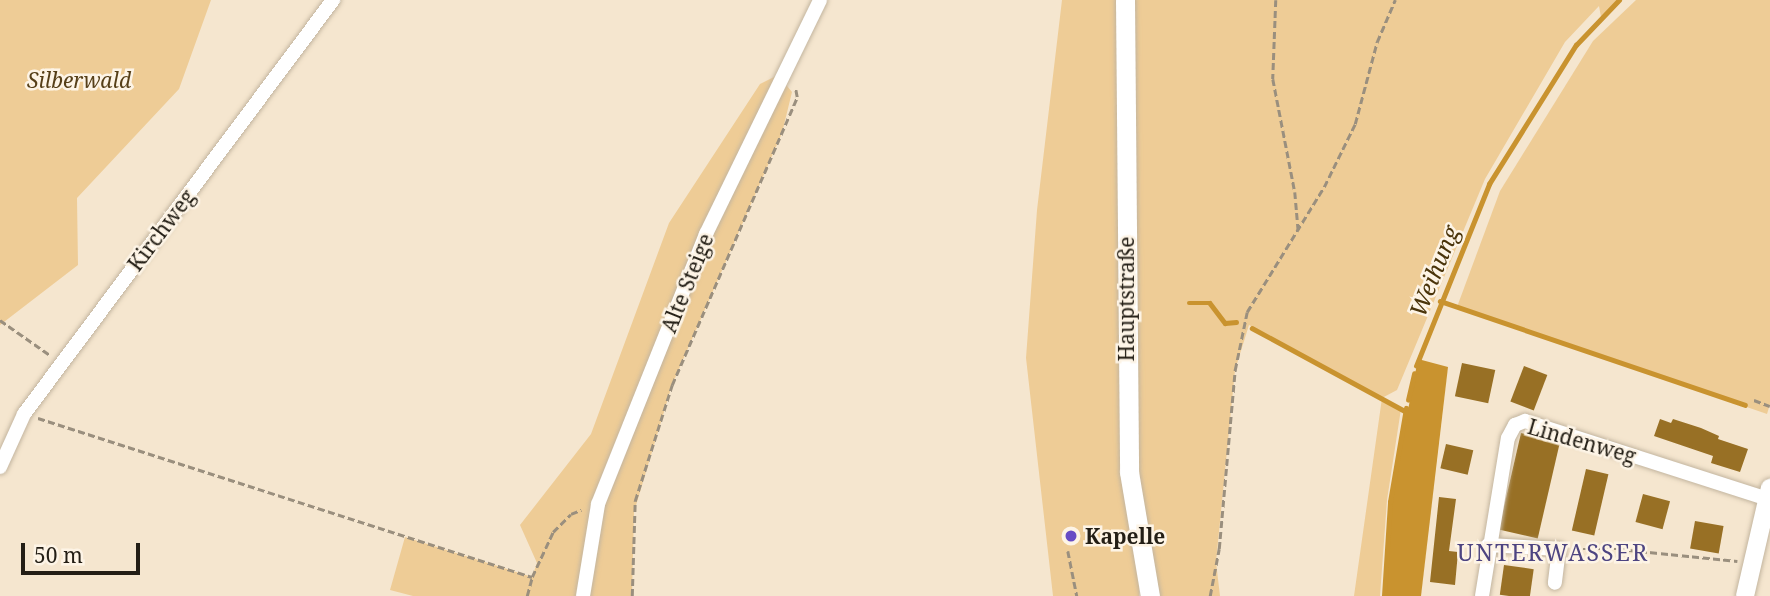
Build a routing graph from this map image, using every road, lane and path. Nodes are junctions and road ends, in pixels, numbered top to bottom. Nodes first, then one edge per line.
1 (333, 0) edge
2 (820, 0) edge
3 (1125, 0) edge
4 (1276, 0) edge
5 (1395, 0) edge
6 (787, 69) junction
7 (1298, 230) junction
8 (0, 320) edge
9 (61, 363) junction
10 (1754, 400) dead end
11 (1770, 407) edge
12 (24, 414) junction
13 (0, 467) edge
14 (1769, 493) edge
15 (598, 503) junction
16 (1488, 545) junction
17 (1559, 549) junction
18 (1068, 551) dead end
19 (1754, 564) junction
20 (531, 577) junction
21 (1555, 583) dead end
22 (527, 596) edge
23 (583, 596) edge
24 (632, 596) edge
25 (1077, 596) edge
26 (1150, 596) edge
27 (1210, 596) edge
28 (1482, 596) edge
29 (1745, 596) edge

1 - 9 street, Kirchweg
2 - 6 street, Alte Steige
3 - 26 main road, Hauptstraße
4 - 7 path
5 - 7 path
6 - 15 street, Alte Steige
6 - 24 path
7 - 27 path
8 - 9 path
9 - 12 street, Kirchweg
10 - 11 path
12 - 13 street, Kirchweg
12 - 20 path
14 - 16 street, Lindenweg
14 - 19 street
15 - 20 path
15 - 23 street, Alte Steige
16 - 17 street
16 - 28 street, Lindenweg
17 - 19 path
17 - 21 street
18 - 25 path
19 - 29 street
20 - 22 path

